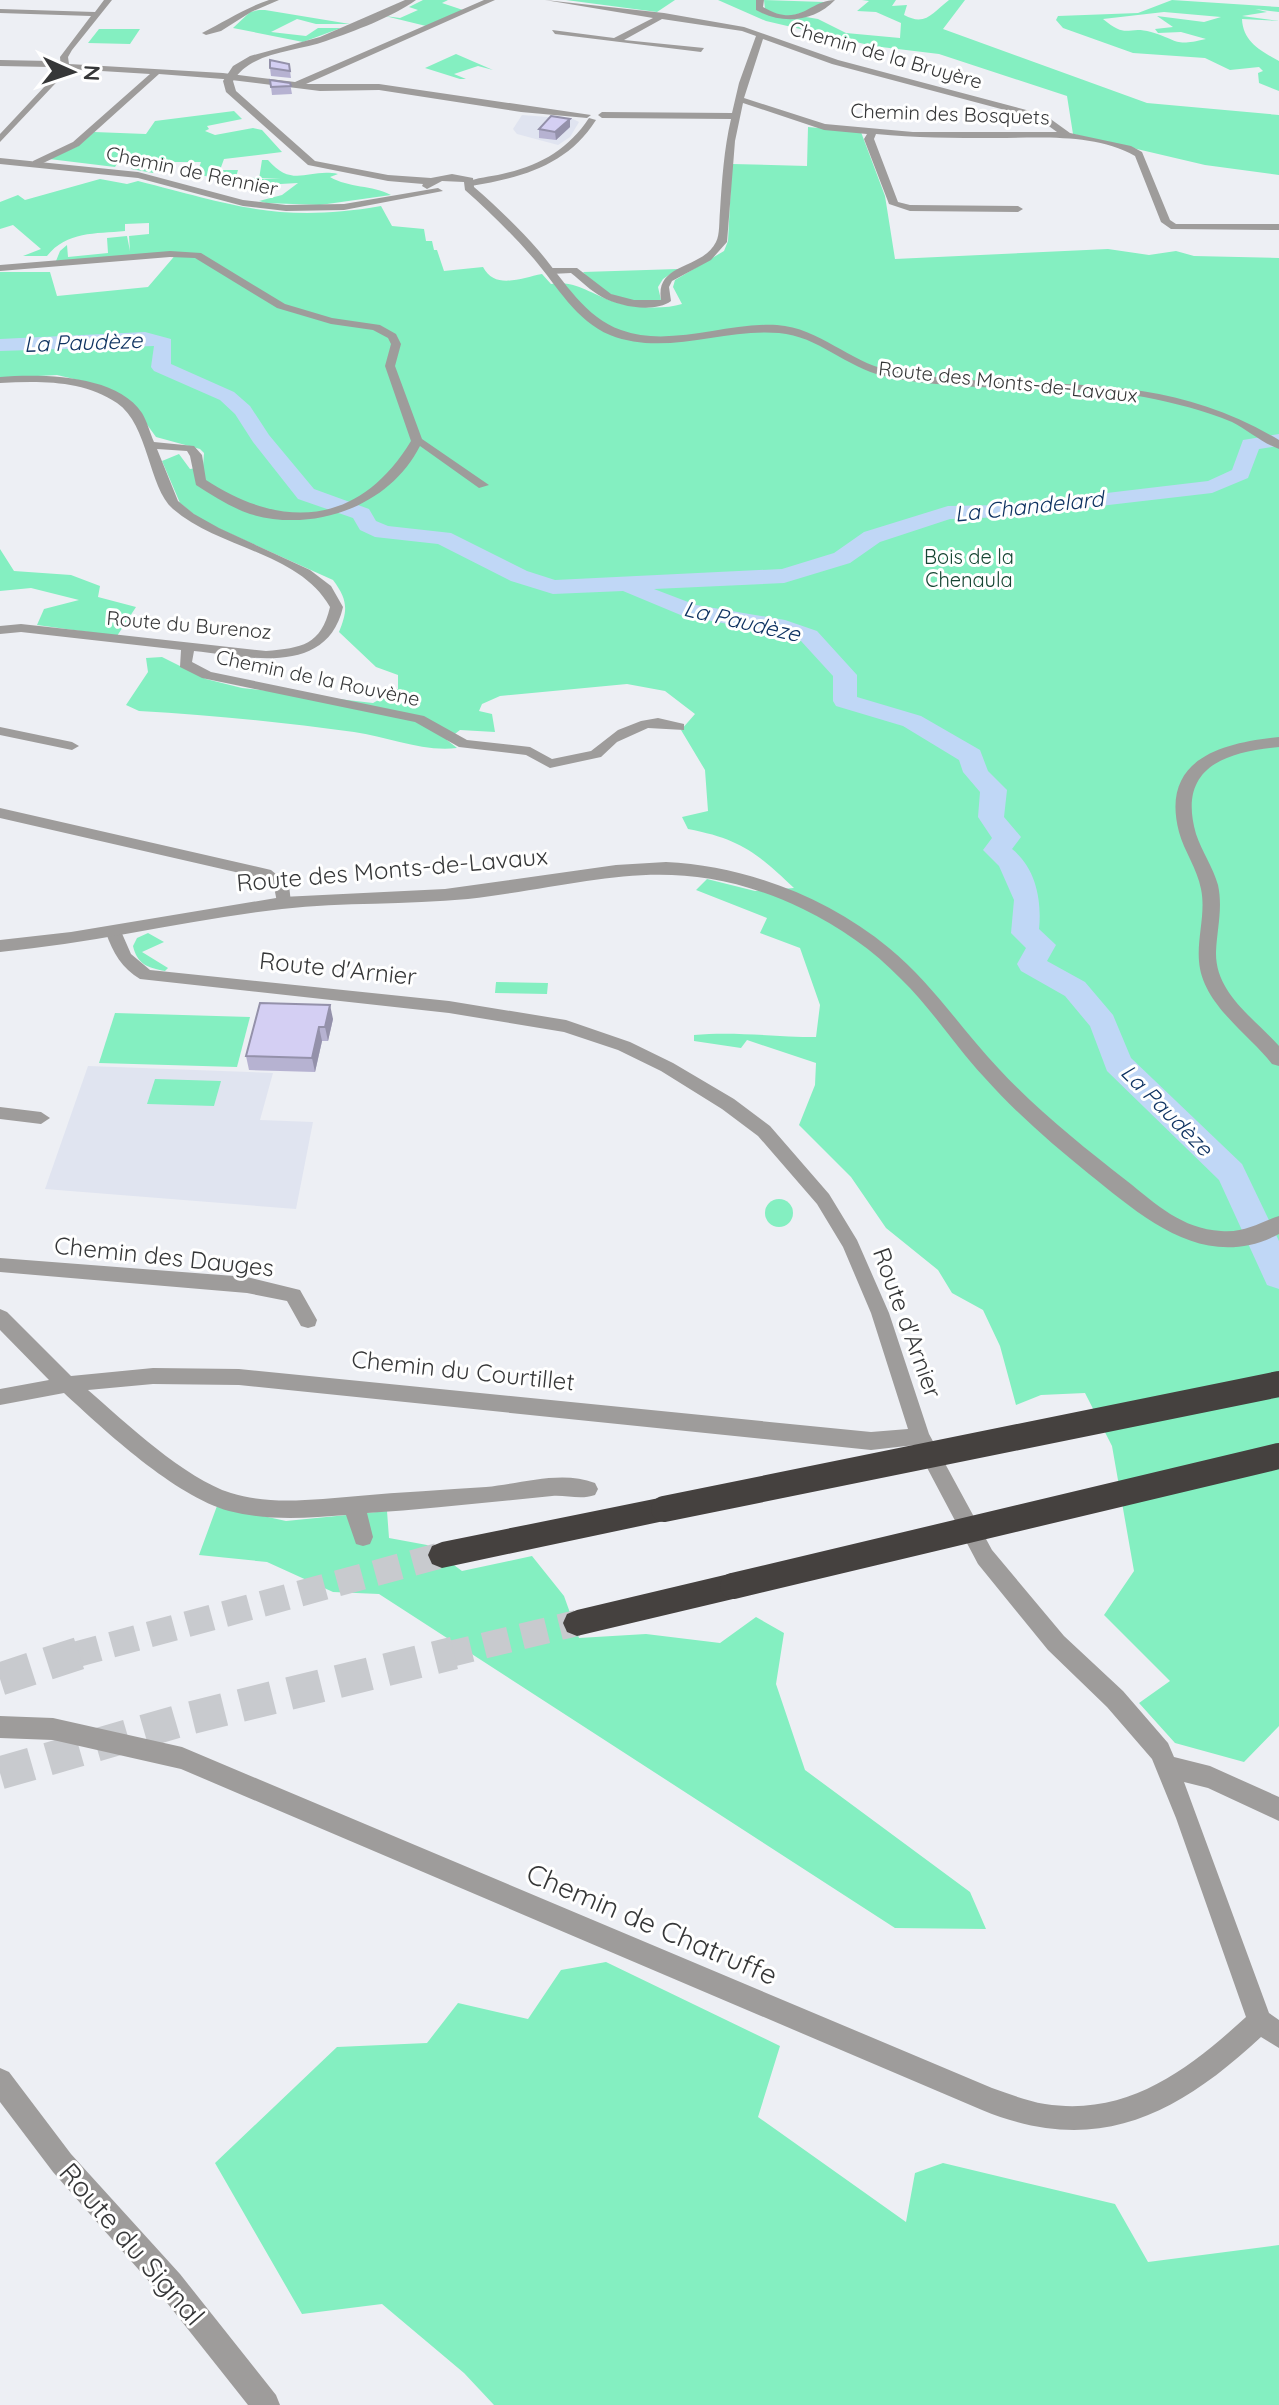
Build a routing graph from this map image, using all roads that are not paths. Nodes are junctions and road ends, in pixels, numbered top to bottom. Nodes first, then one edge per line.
1 (108, 0) edge
2 (275, 0) edge
3 (412, 0) edge
4 (491, 0) edge
5 (549, 0) edge
6 (760, 0) edge
7 (831, 0) edge
8 (0, 11) edge
9 (97, 14) junction
10 (664, 15) junction
11 (555, 32) dead end
12 (206, 33) dead end
13 (759, 37) junction
14 (615, 41) junction
15 (701, 50) dead end
16 (0, 63) edge
17 (50, 64) dead end
18 (65, 66) junction
19 (158, 71) junction
20 (229, 77) junction
21 (296, 85) junction
22 (742, 100) junction
23 (737, 116) junction
24 (594, 117) junction
25 (872, 132) junction
26 (1067, 135) junction
27 (0, 139) edge
28 (0, 161) edge
29 (36, 163) junction
30 (388, 178) junction
31 (470, 185) junction
32 (405, 188) junction
33 (438, 188) junction
34 (377, 201) junction
35 (483, 204) junction
36 (1018, 209) dead end
37 (1279, 227) edge
38 (0, 268) edge
39 (551, 271) junction
40 (0, 380) edge
41 (417, 441) junction
42 (149, 445) junction
43 (1279, 445) edge
44 (483, 485) dead end
45 (0, 630) edge
46 (188, 647) junction
47 (679, 727) dead end
48 (0, 731) edge
49 (1279, 742) edge
50 (72, 746) dead end
51 (0, 813) edge
52 (283, 903) junction
53 (114, 933) junction
54 (0, 946) edge
55 (1279, 1059) edge
56 (0, 1113) edge
57 (41, 1118) dead end
58 (1279, 1224) edge
59 (0, 1265) edge
60 (0, 1317) edge
61 (308, 1320) dead end
62 (69, 1384) junction
63 (1279, 1384) edge
64 (0, 1397) edge
65 (920, 1436) junction
66 (1279, 1456) edge
67 (588, 1489) dead end
68 (354, 1505) junction
69 (363, 1537) dead end
70 (442, 1555) tunnel mouth
71 (577, 1623) tunnel mouth
72 (0, 1727) edge
73 (1168, 1767) junction
74 (1279, 1809) edge
75 (1269, 2028) edge
76 (0, 2081) edge
77 (266, 2405) edge

1 - 9 street
2 - 12 street
3 - 20 street
4 - 21 street
5 - 10 street, Chemin de la Bruyère
6 - 7 street
8 - 9 street
9 - 18 street
10 - 13 street, Chemin de la Bruyère
10 - 14 street
11 - 14 street
13 - 22 street
13 - 26 street, Chemin de la Bruyère
14 - 15 street
16 - 17 street
18 - 19 street
18 - 27 street
19 - 20 street
19 - 29 street
20 - 21 street
20 - 30 street
21 - 24 street
22 - 23 street
22 - 25 street, Chemin des Bosquets
23 - 24 street
23 - 39 street
24 - 31 street
25 - 26 street, Chemin des Bosquets
25 - 36 street
26 - 37 street
28 - 29 street, Chemin de Rennier
29 - 34 street, Chemin de Rennier
30 - 32 street
30 - 33 street
31 - 33 street
31 - 33 street
31 - 35 street, Route des Monts-de-Lavaux
32 - 33 street, Chemin de Rennier
32 - 34 street, Chemin de Rennier
33 - 34 street, Chemin de Rennier
33 - 35 street
35 - 39 street, Route des Monts-de-Lavaux
38 - 41 street
39 - 43 street, Route des Monts-de-Lavaux
40 - 42 street, Route du Burenoz
41 - 42 street
41 - 44 street
42 - 46 street, Route du Burenoz
45 - 46 street, Route du Burenoz
46 - 47 street, Chemin de la Rouvène
48 - 50 street
49 - 55 street
51 - 52 street
52 - 53 street, Route des Monts-de-Lavaux
52 - 58 street, Route des Monts-de-Lavaux
53 - 54 street, Route des Monts-de-Lavaux
53 - 65 street, Route d'Arnier
56 - 57 street
59 - 61 street, Chemin des Dauges
60 - 62 street
62 - 64 street, Chemin du Courtillet
62 - 65 street, Chemin du Courtillet
62 - 68 street
63 - 70 highway, bridge
65 - 73 street, Route d'Arnier
66 - 71 highway, bridge
67 - 68 street
68 - 69 street
72 - 75 street, Chemin de Chatruffe
73 - 74 street
73 - 75 street, Route d'Arnier
76 - 77 street, Route du Signal

